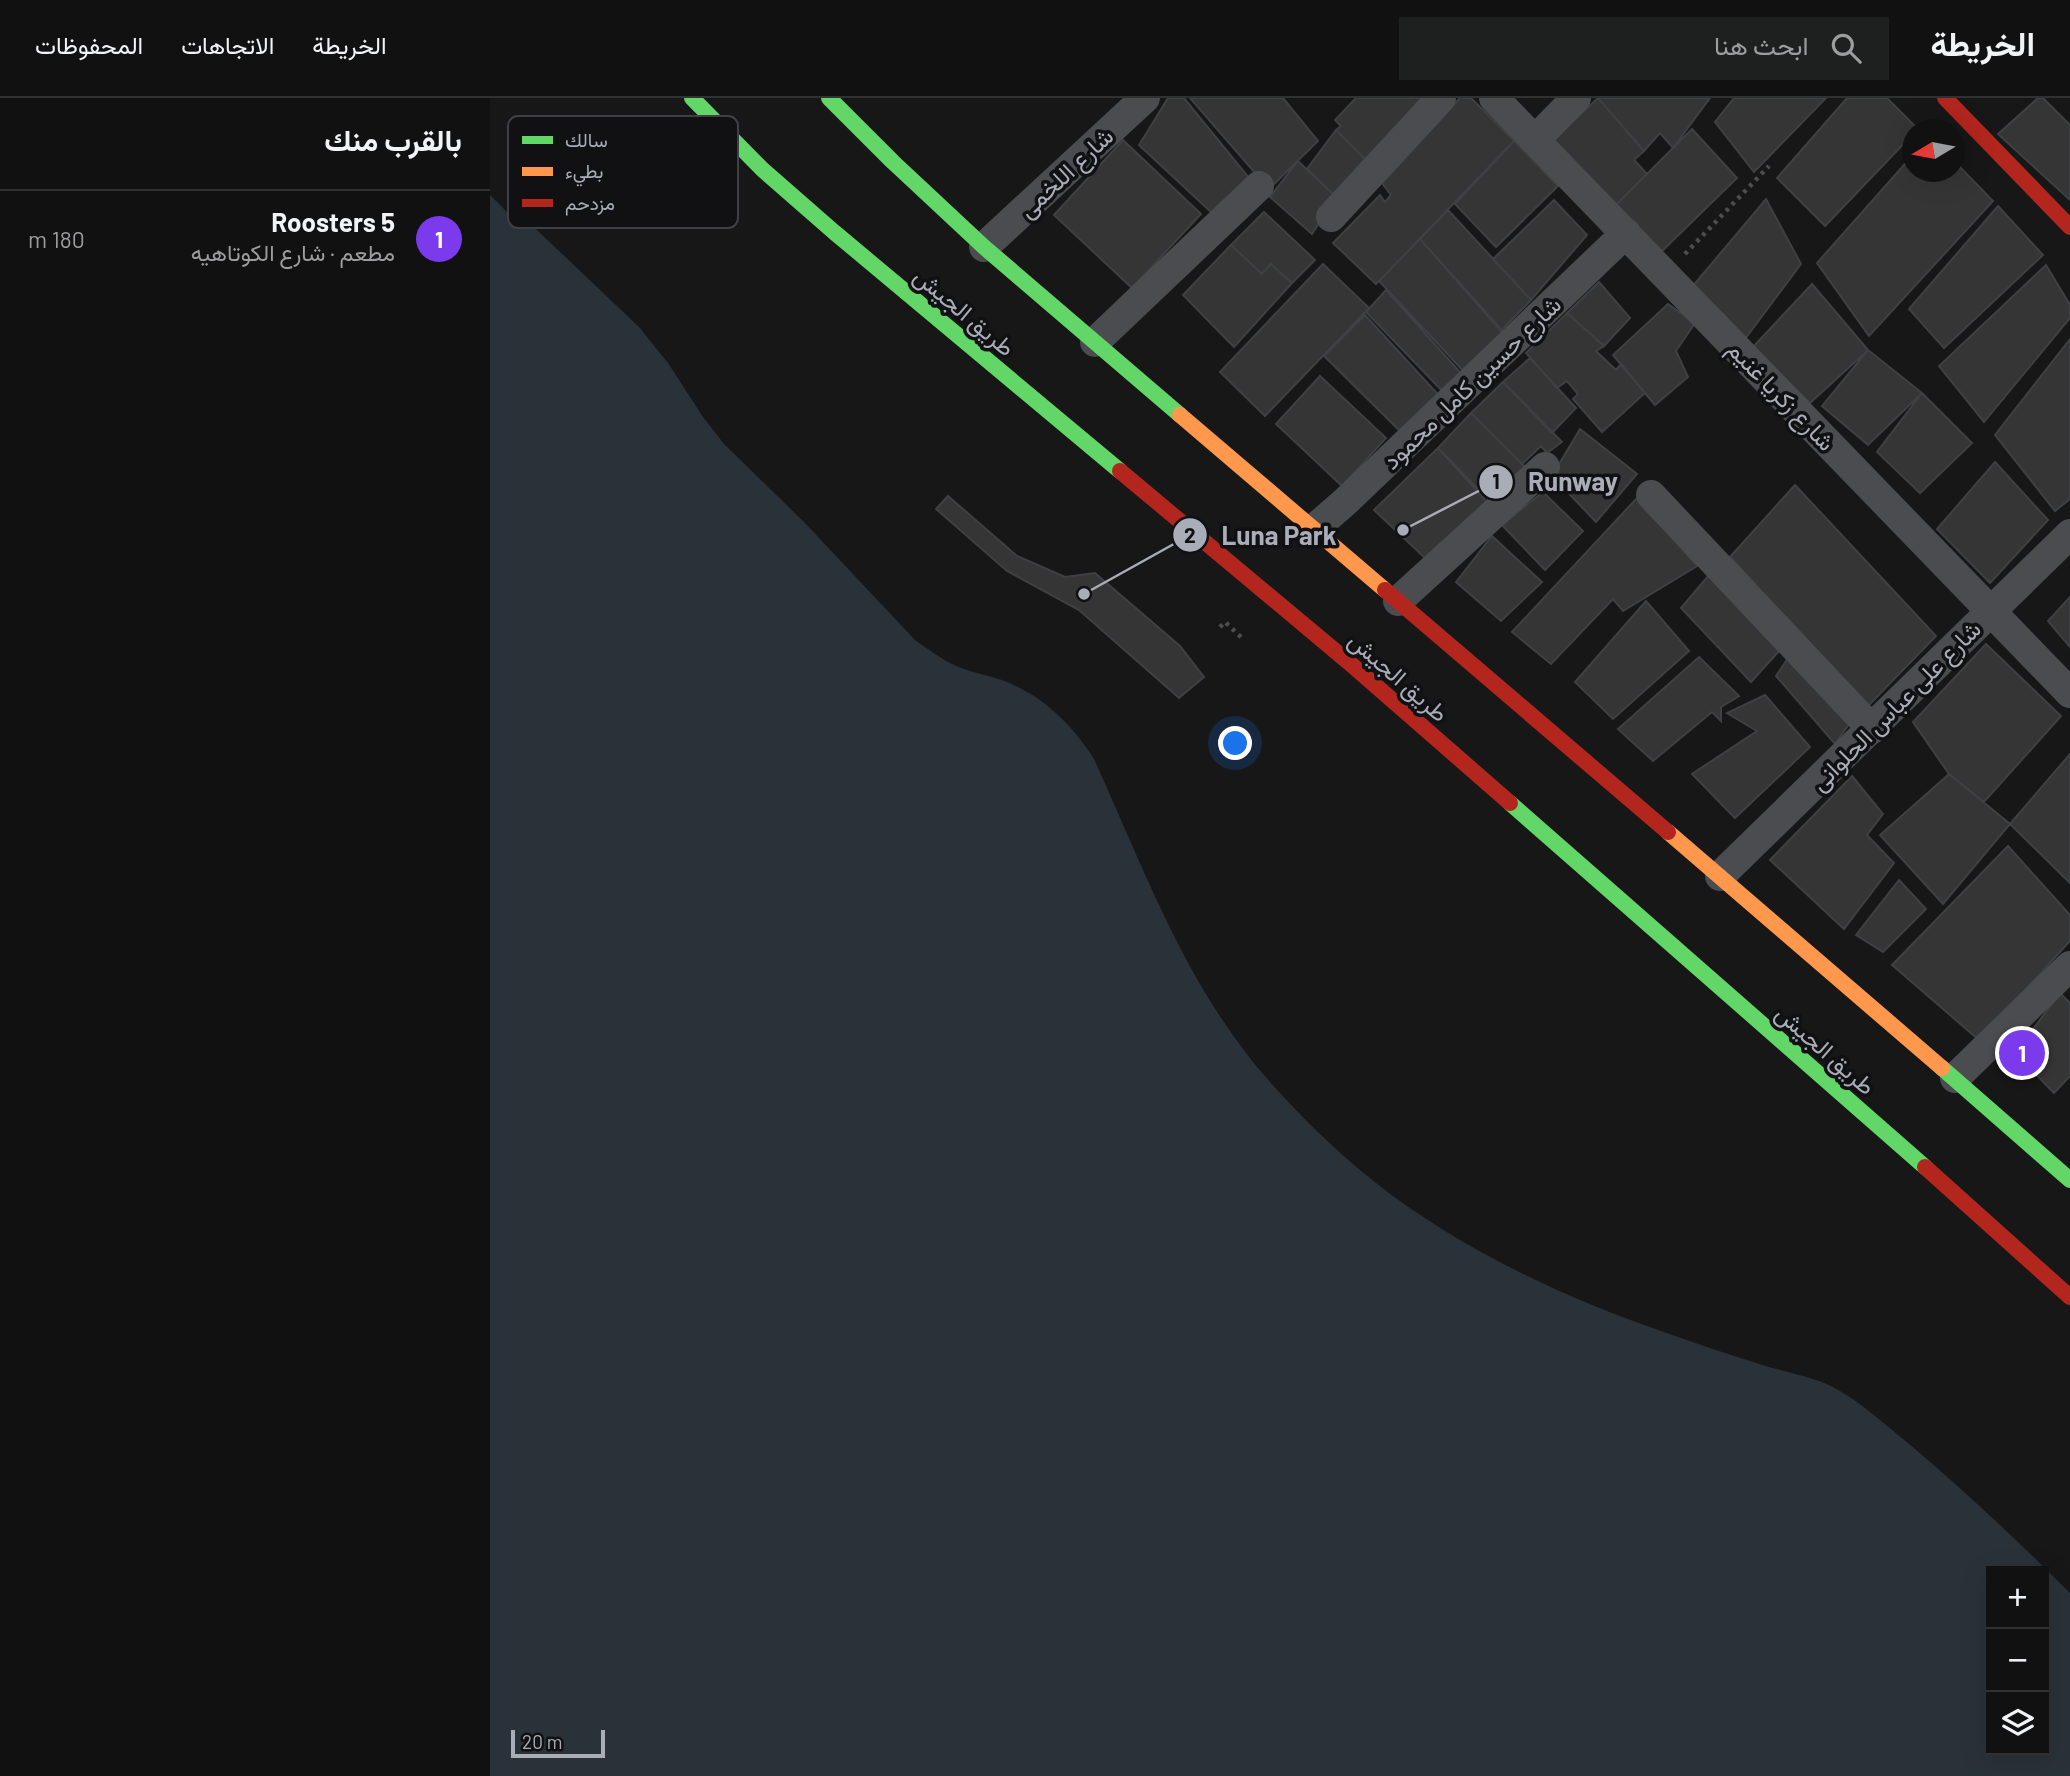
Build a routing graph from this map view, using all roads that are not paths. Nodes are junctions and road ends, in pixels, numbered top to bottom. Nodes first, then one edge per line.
1 (692, 98) edge
2 (829, 98) edge
3 (1145, 98) edge
4 (1441, 98) edge
5 (1494, 98) edge
6 (1576, 98) edge
7 (1944, 98) edge
8 (710, 116) edge
9 (1535, 140) junction
10 (738, 145) edge
11 (1259, 186) dead end
12 (1331, 217) dead end
13 (2070, 227) edge
14 (1626, 233) junction
15 (984, 247) junction
16 (1095, 342) junction
17 (1545, 467) dead end
18 (1651, 495) dead end
19 (1314, 529) junction
20 (2070, 534) edge
21 (1398, 601) junction
22 (1991, 611) junction
23 (2070, 693) edge
24 (1871, 730) junction
25 (1720, 876) junction
26 (2070, 967) edge
27 (1955, 1078) junction
28 (2070, 1180) edge
29 (2070, 1297) edge

1 - 8 main road, طريق الجيش
2 - 15 main road
3 - 15 street, شارع اللخمى
4 - 12 street
5 - 9 street, شارع زكريا غنيم
6 - 9 street
7 - 13 main road
9 - 14 street, شارع زكريا غنيم
10 - 29 main road, طريق الجيش
11 - 16 street
14 - 19 street, شارع حسين كامل محمود
14 - 22 street, شارع زكريا غنيم
15 - 16 main road
16 - 19 main road
17 - 21 street
18 - 24 street
19 - 21 main road
20 - 22 street, شارع على عباس الحلوانى
21 - 25 main road
22 - 23 street, شارع زكريا غنيم
22 - 24 street, شارع على عباس الحلوانى
24 - 25 street, شارع على عباس الحلوانى
25 - 27 main road
26 - 27 street
27 - 28 main road

